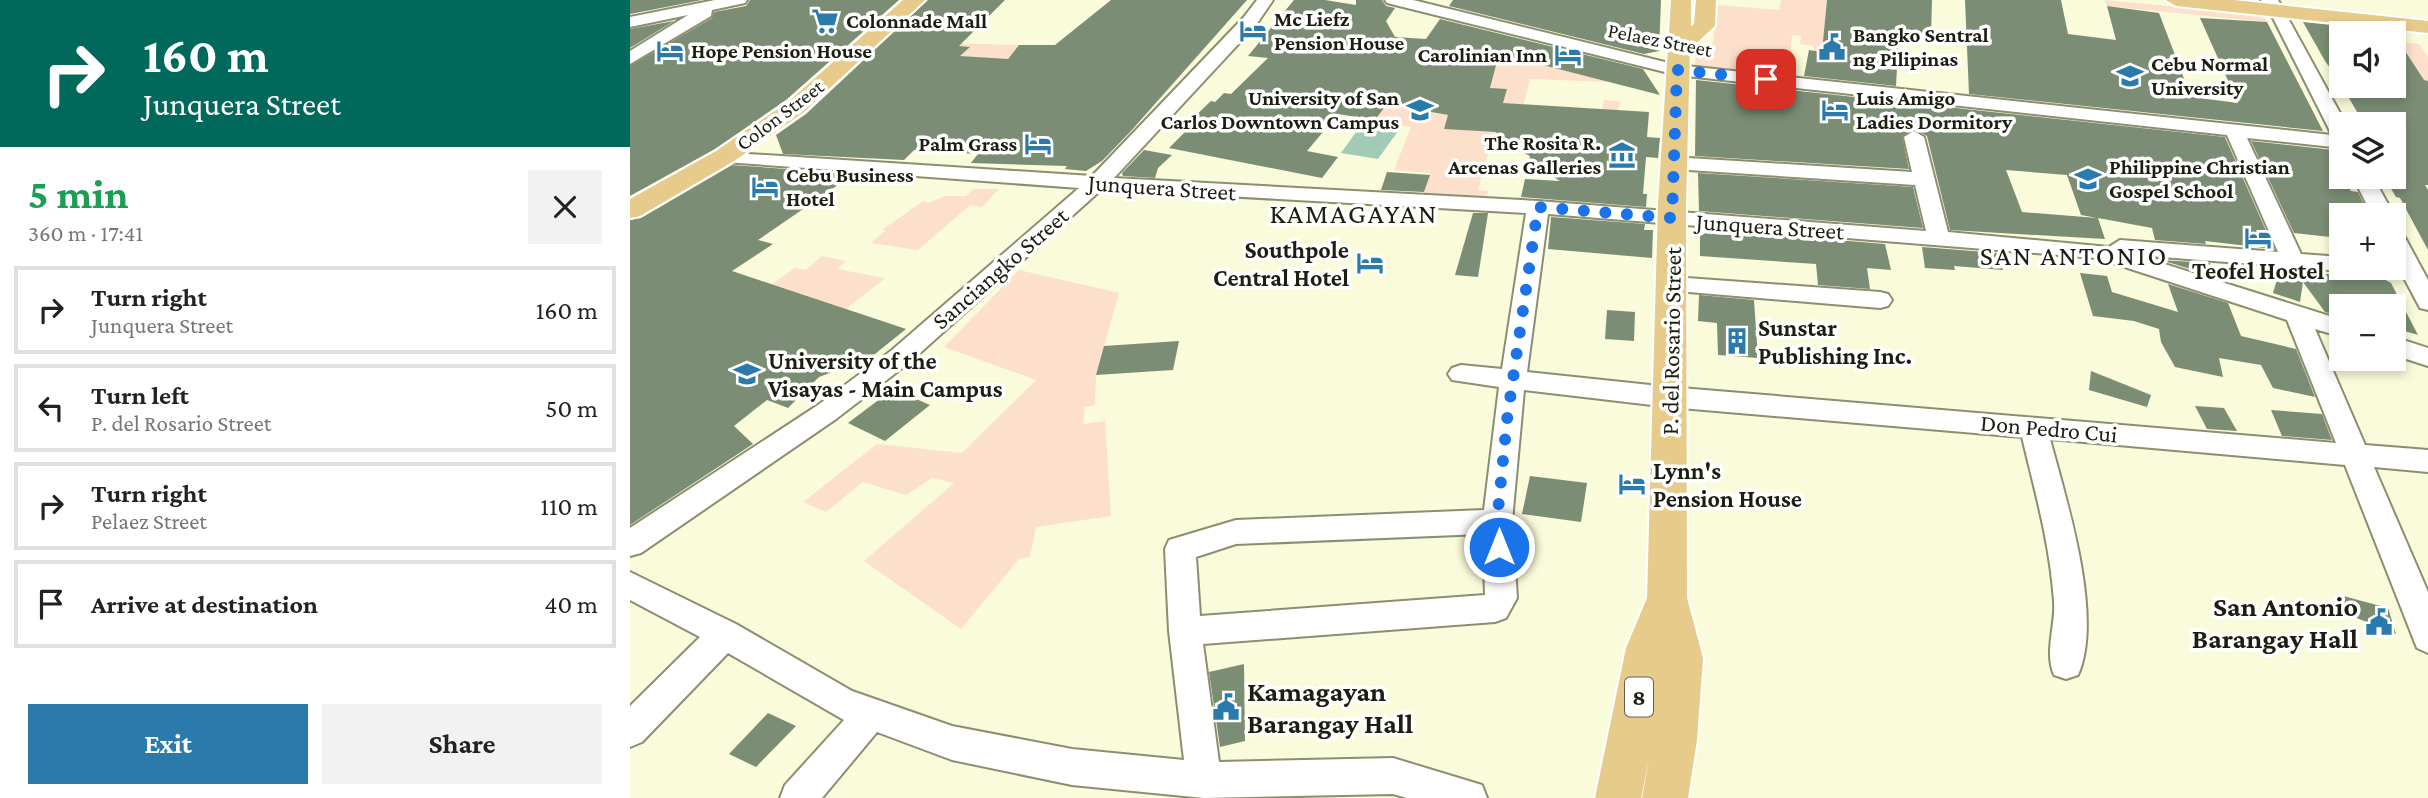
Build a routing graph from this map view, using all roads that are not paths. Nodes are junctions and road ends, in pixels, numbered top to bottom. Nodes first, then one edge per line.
1 (739, 0) edge
2 (915, 0) edge
3 (1265, 0) edge
4 (1392, 0) edge
5 (1681, 0) edge
6 (1706, 0) edge
7 (2176, 0) edge
8 (2299, 0) edge
9 (717, 3) edge
10 (2274, 5) edge
11 (2428, 15) edge
12 (630, 22) edge
13 (2428, 27) edge
14 (630, 59) edge
15 (1678, 59) junction
16 (2330, 112) edge
17 (2234, 131) junction
18 (1914, 138) dead end
19 (2329, 141) edge
20 (725, 156) junction
21 (1673, 163) junction
22 (1924, 179) junction
23 (1097, 183) junction
24 (1538, 207) junction
25 (630, 210) edge
26 (1672, 218) junction
27 (1939, 239) junction
28 (2099, 251) junction
29 (2294, 260) junction
30 (2329, 263) edge
31 (2411, 269) edge
32 (1673, 285) junction
33 (1880, 300) dead end
34 (2428, 302) edge
35 (2297, 315) junction
36 (2329, 325) edge
37 (2406, 350) edge
38 (2428, 357) edge
39 (1461, 374) dead end
40 (1515, 382) junction
41 (1670, 397) junction
42 (2033, 426) junction
43 (2356, 456) junction
44 (2428, 461) edge
45 (1497, 521) junction
46 (630, 544) edge
47 (630, 585) edge
48 (1667, 598) junction
49 (1185, 631) junction
50 (725, 634) junction
51 (2428, 638) edge
52 (2066, 664) dead end
53 (870, 715) junction
54 (630, 730) edge
55 (1204, 780) junction
56 (799, 798) edge
57 (1469, 798) edge
58 (1618, 798) edge
59 (1665, 798) edge

1 - 9 street
2 - 20 main road, Colon Street
3 - 23 street, Sanciangko Street
4 - 15 street, Pelaez Street
5 - 15 main road, P. del Rosario Street / 8
6 - 15 main road
7 - 10 main road
8 - 11 main road
9 - 12 street
9 - 14 street
10 - 13 main road
10 - 16 street
15 - 17 street, Pelaez Street
15 - 21 main road, P. del Rosario Street / 8
17 - 19 street, Pelaez Street
17 - 29 street
18 - 22 street
20 - 23 street, Junquera Street
20 - 25 main road, Colon Street
21 - 22 street
21 - 26 main road, P. del Rosario Street / 8
22 - 27 street
23 - 24 street, Junquera Street
23 - 46 street, Sanciangko Street
24 - 26 street, Junquera Street
24 - 40 street
26 - 27 street, Junquera Street
26 - 32 main road, P. del Rosario Street / 8
27 - 28 street, Junquera Street
28 - 29 street
28 - 35 street, Junquera Street
29 - 30 street
31 - 34 street
32 - 33 street
32 - 41 main road, P. del Rosario Street / 8
35 - 36 street, Junquera Street
35 - 43 street
37 - 38 street
39 - 40 street, Don Pedro Cui
40 - 41 street, Don Pedro Cui
40 - 45 street
41 - 42 street, Don Pedro Cui
41 - 48 main road, P. del Rosario Street / 8
42 - 43 street, Don Pedro Cui
42 - 52 street
43 - 44 street, Don Pedro Cui
43 - 51 street
45 - 49 street
45 - 49 street
47 - 50 street
48 - 58 main road, P. del Rosario Street / 8
48 - 59 main road, P. del Rosario Street / 8
49 - 55 street
50 - 53 street
50 - 54 street
53 - 55 street
53 - 56 street
55 - 57 street

